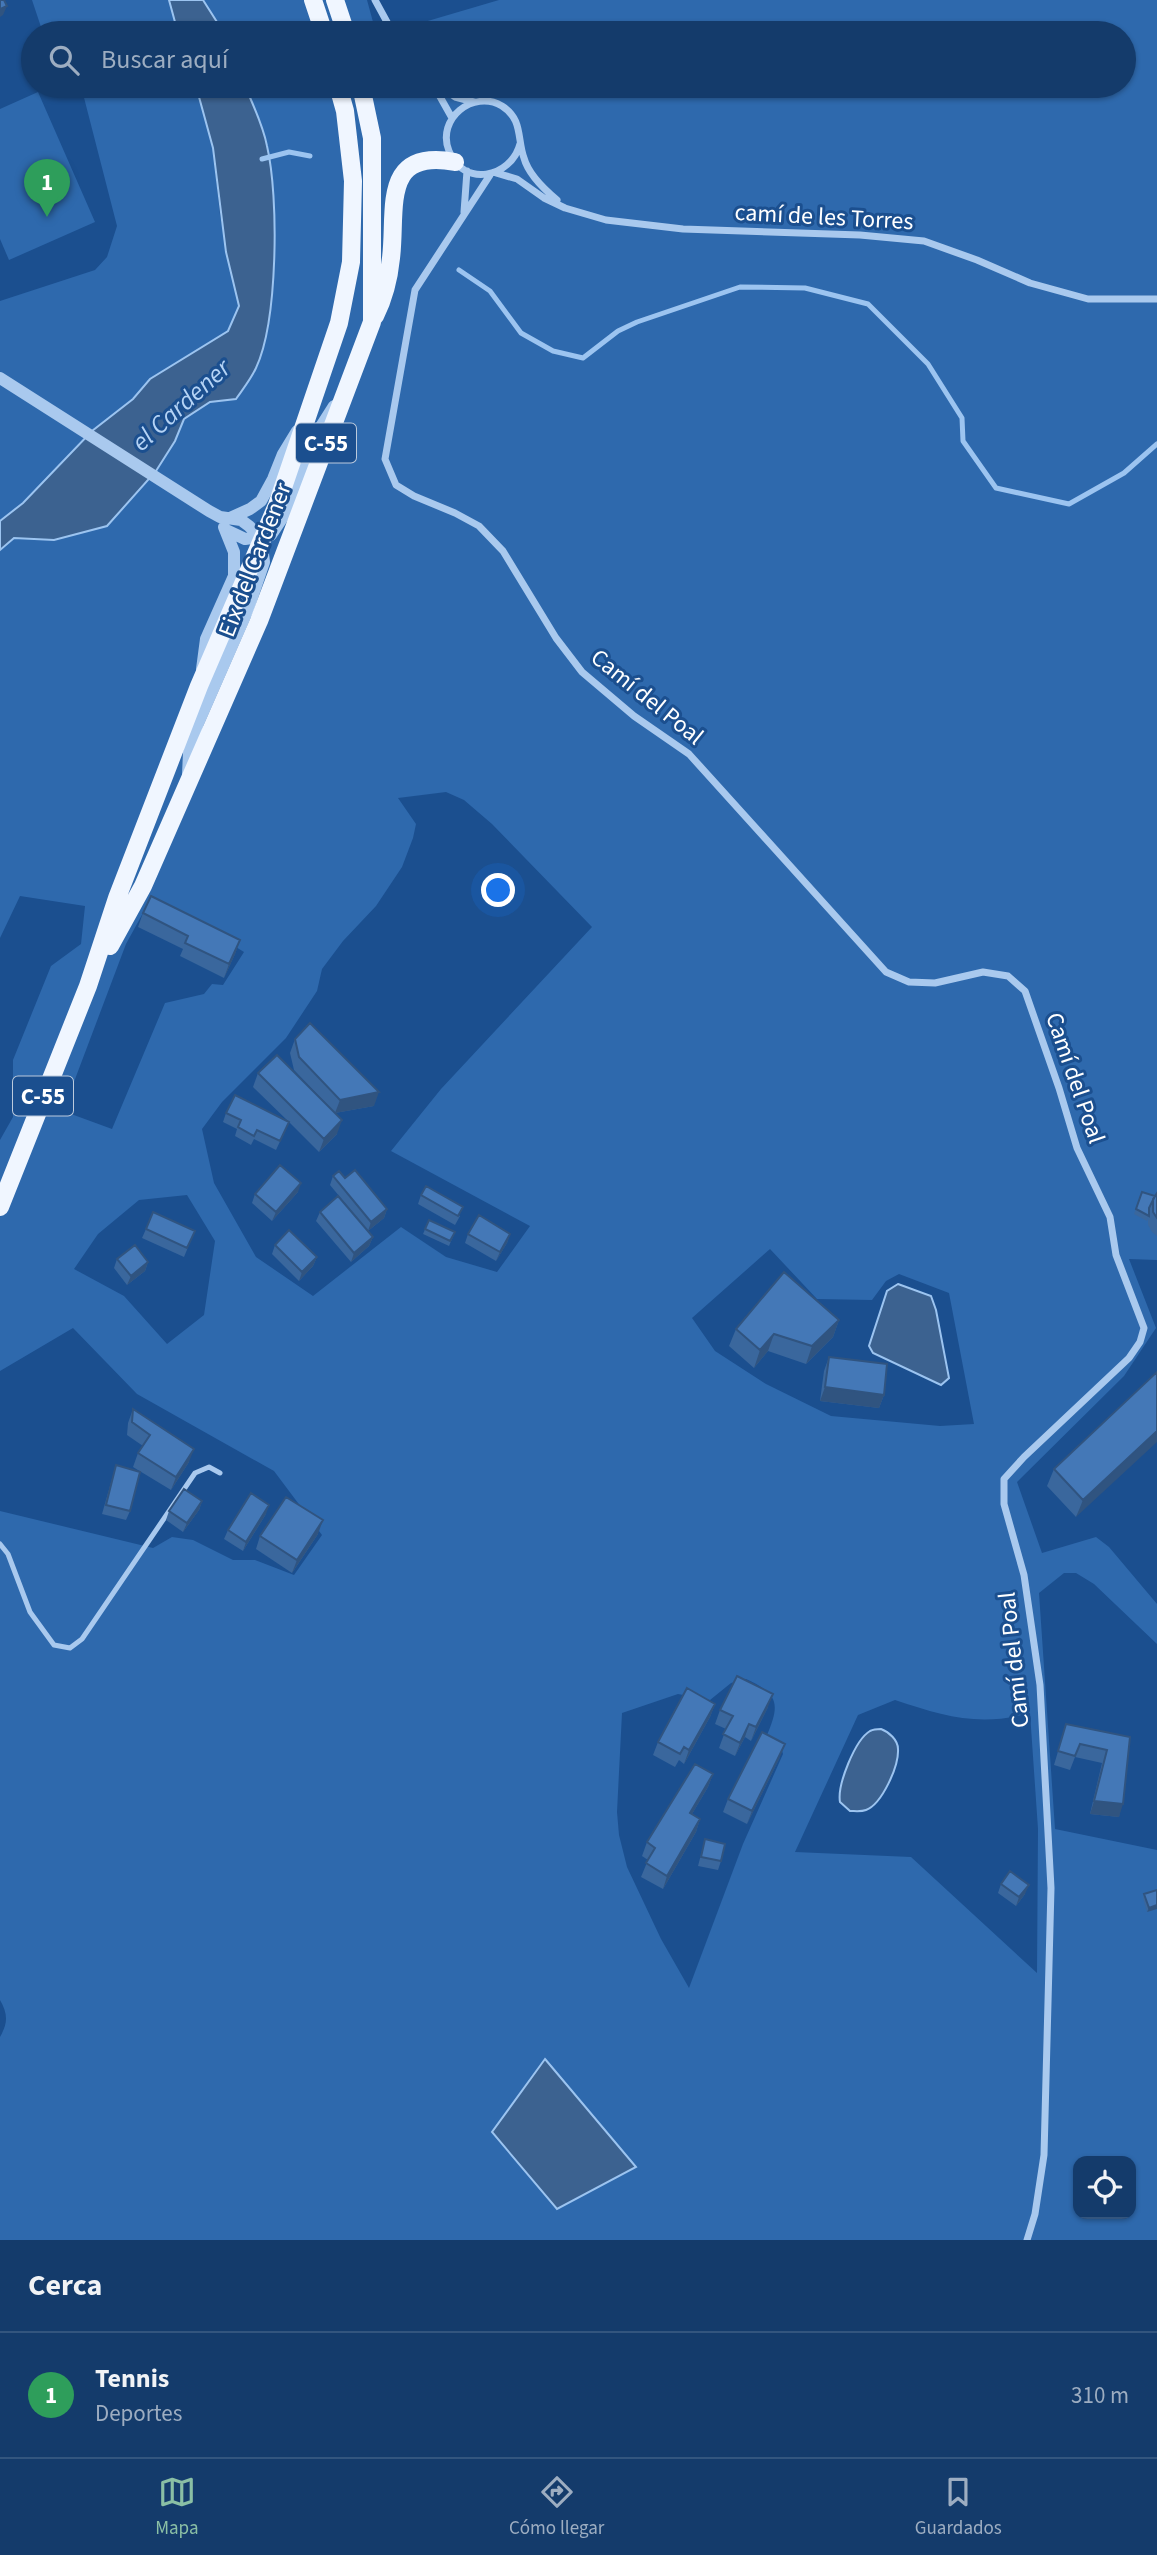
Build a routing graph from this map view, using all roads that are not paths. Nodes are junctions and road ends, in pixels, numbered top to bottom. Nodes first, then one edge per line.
1 (313, 0) edge
2 (335, 0) edge
3 (375, 0) edge
4 (320, 21) edge
5 (342, 21) edge
6 (386, 21) edge
7 (341, 98) edge
8 (364, 98) edge
9 (443, 98) edge
10 (459, 98) edge
11 (475, 102) junction
12 (452, 118) junction
13 (520, 144) junction
14 (461, 166) junction
15 (493, 174) junction
16 (565, 208) junction
17 (464, 216) junction
18 (1157, 299) edge
19 (372, 322) junction
20 (0, 378) edge
21 (346, 387) junction
22 (308, 412) junction
23 (221, 519) junction
24 (261, 538) junction
25 (199, 687) junction
26 (187, 783) junction
27 (88, 986) junction
28 (0, 1207) edge
29 (220, 1473) dead end
30 (0, 1544) edge
31 (1027, 2240) edge

1 - 4 main road
2 - 5 main road
3 - 6 street
7 - 22 main road, C-55
8 - 19 main road, Eix del Cardener / C-55
9 - 12 street
10 - 11 street
11 - 12 street
11 - 13 street
12 - 14 street
13 - 15 street
13 - 16 street
14 - 15 street
14 - 17 street
14 - 19 main road
15 - 16 street, camí de les Torres
15 - 17 street
16 - 18 street, camí de les Torres
17 - 31 street, Camí del Poal
19 - 21 main road, Eix del Cardener / C-55
20 - 23 street
21 - 24 street
21 - 26 main road, Eix del Cardener / C-55
22 - 23 street
22 - 24 main road, C-55
23 - 24 street
23 - 25 street
24 - 25 main road, C-55
24 - 26 street
25 - 27 main road, Eix del Cardener / C-55
26 - 27 main road, Eix del Cardener / C-55
27 - 28 main road, Eix del Cardener / C-55
29 - 30 lane

